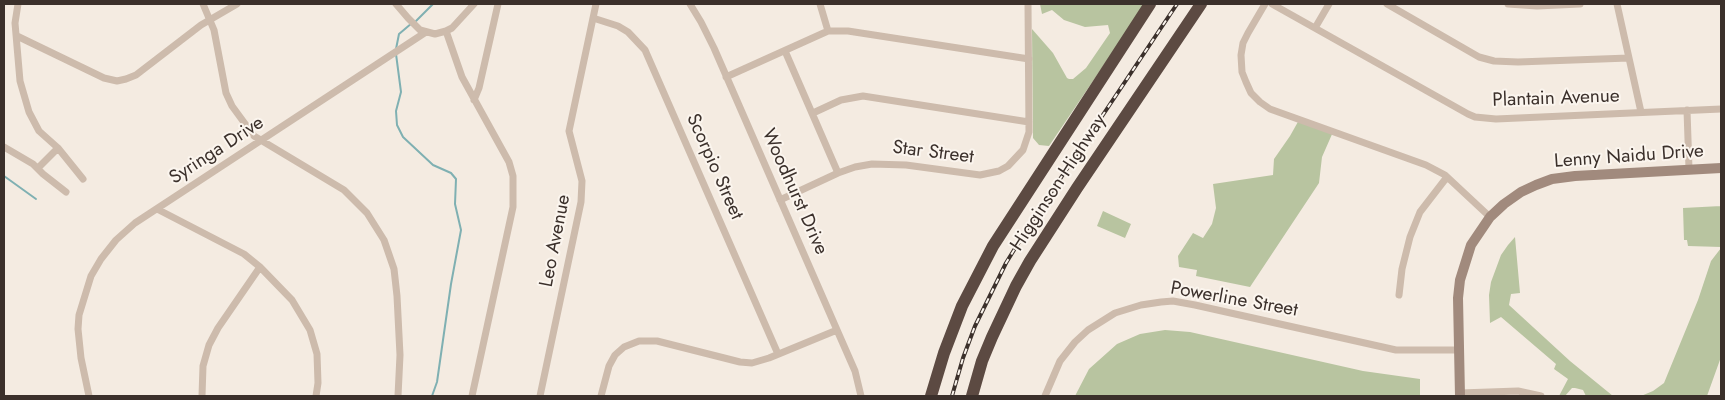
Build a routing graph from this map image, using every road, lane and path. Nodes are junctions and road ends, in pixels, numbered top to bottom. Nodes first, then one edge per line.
1 (18, 4) edge
2 (203, 4) edge
3 (237, 4) edge
4 (396, 4) edge
5 (474, 4) edge
6 (498, 4) edge
7 (596, 4) edge
8 (690, 4) edge
9 (820, 4) edge
10 (1028, 4) edge
11 (1150, 4) edge
12 (1201, 4) edge
13 (1265, 4) edge
14 (1272, 4) edge
15 (1329, 4) edge
16 (1387, 4) edge
17 (1508, 4) edge
18 (1580, 4) edge
19 (1617, 4) edge
20 (593, 18) junction
21 (211, 20) junction
22 (1316, 28) junction
23 (828, 31) junction
24 (426, 32) junction
25 (446, 32) junction
26 (17, 36) junction
27 (785, 51) junction
28 (1629, 58) junction
29 (1029, 59) junction
30 (726, 77) junction
31 (474, 100) junction
32 (1721, 109) edge
33 (1686, 110) junction
34 (1641, 112) junction
35 (813, 113) junction
36 (1029, 122) junction
37 (261, 141) junction
38 (4, 147) edge
39 (58, 148) junction
40 (38, 168) junction
41 (1721, 168) edge
42 (1689, 169) junction
43 (838, 173) junction
44 (1447, 177) junction
45 (83, 179) dead end
46 (66, 192) dead end
47 (780, 200) junction
48 (157, 209) junction
49 (1490, 217) junction
50 (260, 267) junction
51 (1399, 295) dead end
52 (837, 330) junction
53 (1459, 350) junction
54 (778, 354) junction
55 (1460, 394) edge
56 (1518, 394) edge
57 (89, 396) edge
58 (202, 396) edge
59 (316, 396) edge
60 (398, 396) edge
61 (472, 396) edge
62 (540, 396) edge
63 (601, 396) edge
64 (861, 396) edge
65 (931, 396) edge
66 (972, 396) edge
67 (1045, 396) edge
68 (1541, 396) edge

1 - 26 street
2 - 21 street
3 - 21 street
4 - 24 street
5 - 25 street
6 - 31 street
7 - 20 street, Leo Avenue
8 - 30 street, Woodhurst Drive
9 - 23 street
10 - 29 street, Star Street
11 - 65 highway, Higginson Highway
12 - 66 highway, Higginson Highway
13 - 44 street
14 - 22 street, Plantain Avenue
15 - 22 street
16 - 28 street
17 - 18 street
19 - 28 street
20 - 54 street, Scorpio Street
20 - 62 street, Leo Avenue
21 - 26 street
21 - 37 street
22 - 34 street, Plantain Avenue
23 - 27 street
23 - 29 street
24 - 25 street
24 - 37 street, Syringa Drive
25 - 31 street
26 - 39 street
27 - 30 street
27 - 35 street
28 - 34 street
29 - 36 street, Star Street
30 - 47 street, Woodhurst Drive
31 - 61 street
32 - 33 street, Plantain Avenue
33 - 34 street, Plantain Avenue
33 - 42 street
35 - 36 street
35 - 43 street
36 - 43 street, Star Street
37 - 48 street, Syringa Drive
37 - 60 street
38 - 40 street
39 - 40 street
39 - 45 street
40 - 46 street
41 - 42 street, Lenny Naidu Drive
42 - 49 street, Lenny Naidu Drive
43 - 47 street, Star Street
44 - 49 street
44 - 51 street
47 - 52 street, Woodhurst Drive
48 - 50 street
48 - 57 street, Syringa Drive
49 - 53 street, Lenny Naidu Drive
50 - 58 street
50 - 59 street
52 - 54 street
52 - 64 street, Woodhurst Drive
53 - 55 street, Lenny Naidu Drive
53 - 67 street, Powerline Street
54 - 63 street
55 - 56 street
56 - 68 street

